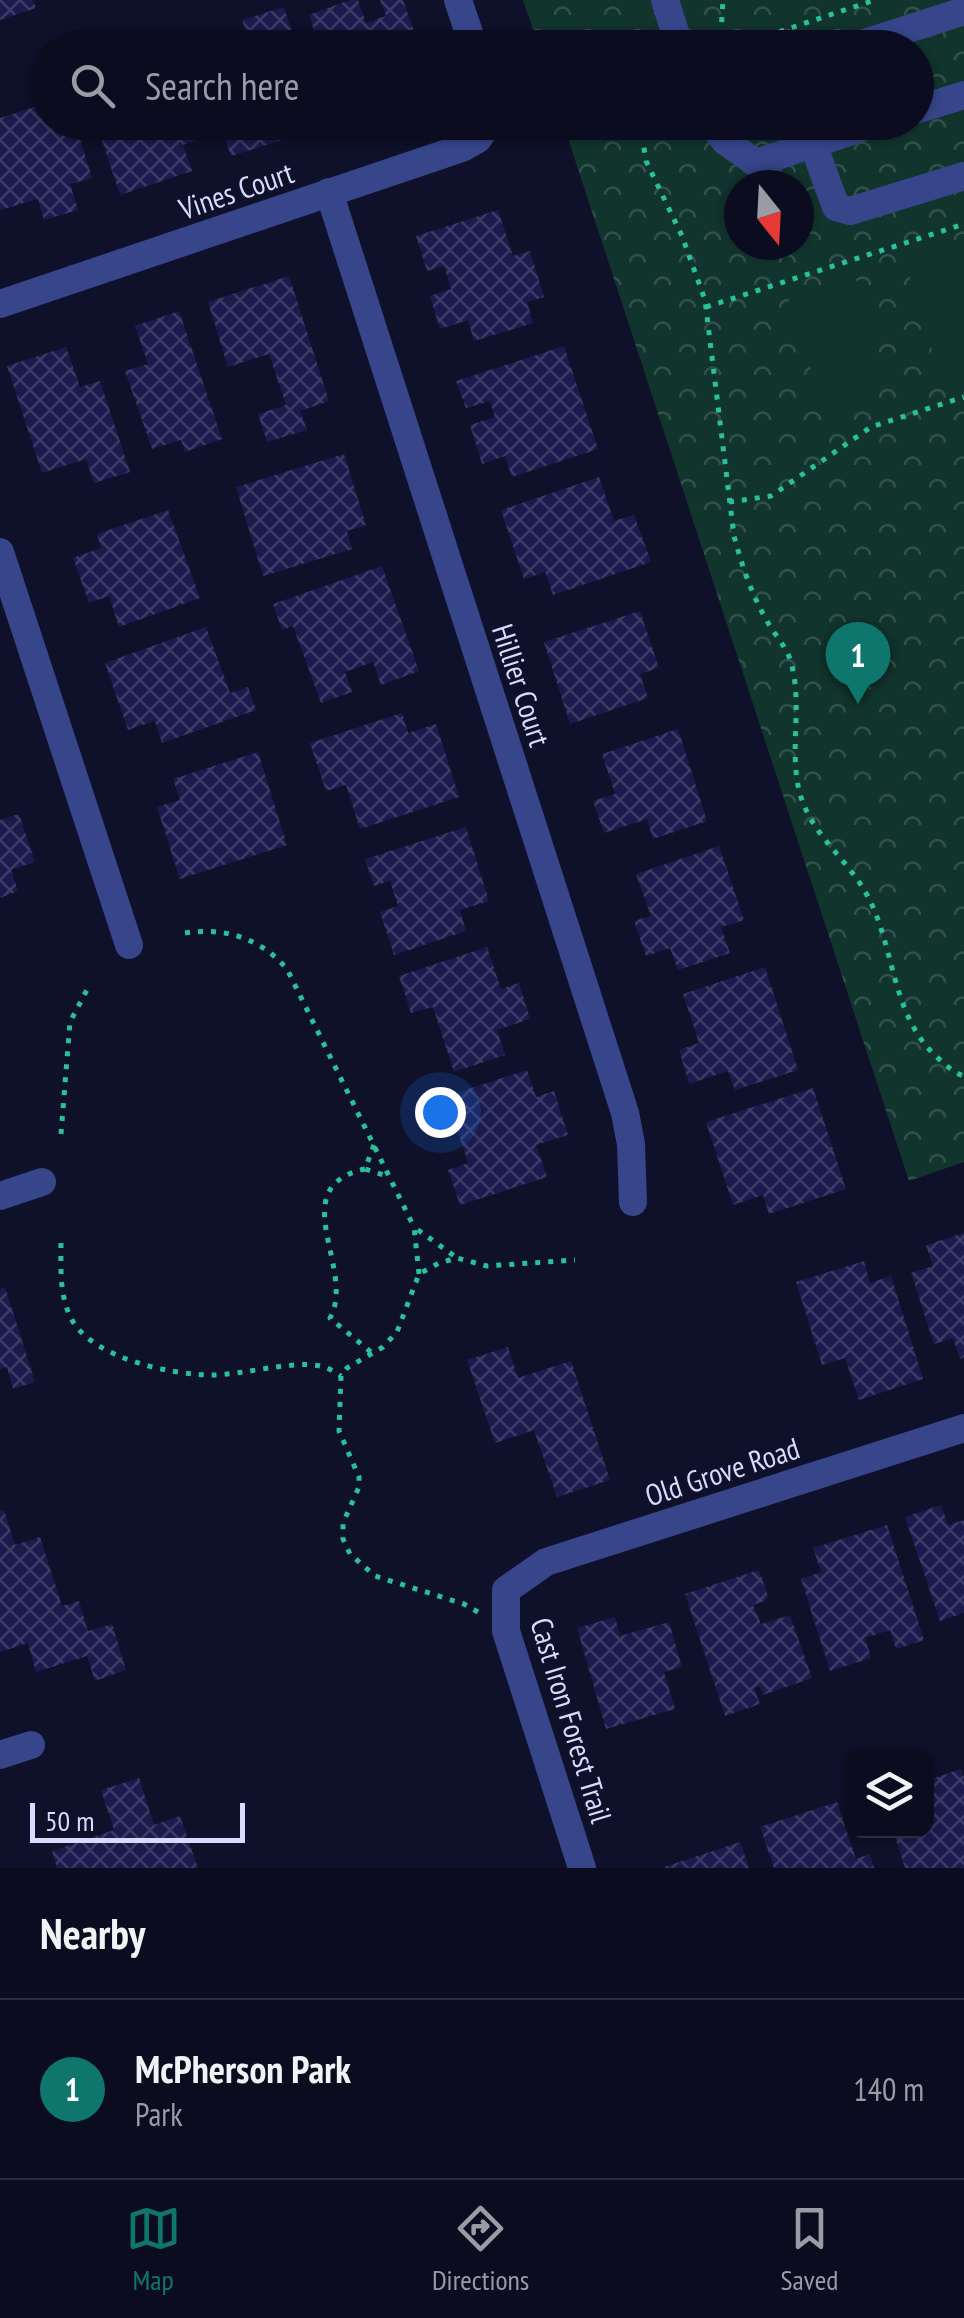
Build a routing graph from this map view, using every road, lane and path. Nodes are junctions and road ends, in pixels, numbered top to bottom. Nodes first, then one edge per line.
1 (458, 0) edge
2 (665, 0) edge
3 (723, 0) edge
4 (875, 0) edge
5 (964, 11) edge
6 (468, 30) edge
7 (674, 30) edge
8 (721, 30) edge
9 (784, 30) edge
10 (905, 30) edge
11 (964, 95) edge
12 (934, 104) edge
13 (476, 140) edge
14 (643, 140) edge
15 (724, 140) edge
16 (797, 140) edge
17 (812, 140) edge
18 (964, 176) edge
19 (329, 192) junction
20 (964, 224) edge
21 (0, 304) edge
22 (706, 307) junction
23 (964, 397) edge
24 (729, 502) junction
25 (0, 552) edge
26 (185, 933) dead end
27 (130, 945) dead end
28 (89, 986) dead end
29 (964, 1076) edge
30 (61, 1134) dead end
31 (374, 1144) junction
32 (365, 1169) junction
33 (390, 1178) junction
34 (42, 1182) dead end
35 (0, 1196) edge
36 (633, 1202) dead end
37 (414, 1227) junction
38 (61, 1244) dead end
39 (457, 1258) junction
40 (575, 1260) dead end
41 (419, 1274) junction
42 (372, 1353) junction
43 (341, 1376) junction
44 (964, 1428) edge
45 (506, 1590) joint
46 (464, 1604) dead end
47 (32, 1745) dead end
48 (0, 1755) edge
49 (582, 1868) edge

1 - 6 street
2 - 7 street
3 - 8 path
4 - 9 path
5 - 10 street
11 - 12 street
13 - 19 street, Vines Court
14 - 22 path
15 - 16 street
17 - 18 street
19 - 21 street, Vines Court
19 - 36 street, Hillier Court
20 - 22 path
22 - 24 path
23 - 24 path
24 - 29 path
25 - 27 street
26 - 31 path
28 - 30 path
31 - 32 path
31 - 33 path
32 - 33 path
32 - 42 path
33 - 37 path
34 - 35 street
37 - 39 path
37 - 41 path
38 - 43 path
39 - 40 path
39 - 41 path
41 - 42 path
42 - 43 path
43 - 46 path
44 - 45 street, Old Grove Road
45 - 49 street, Cast Iron Forest Trail
47 - 48 street

